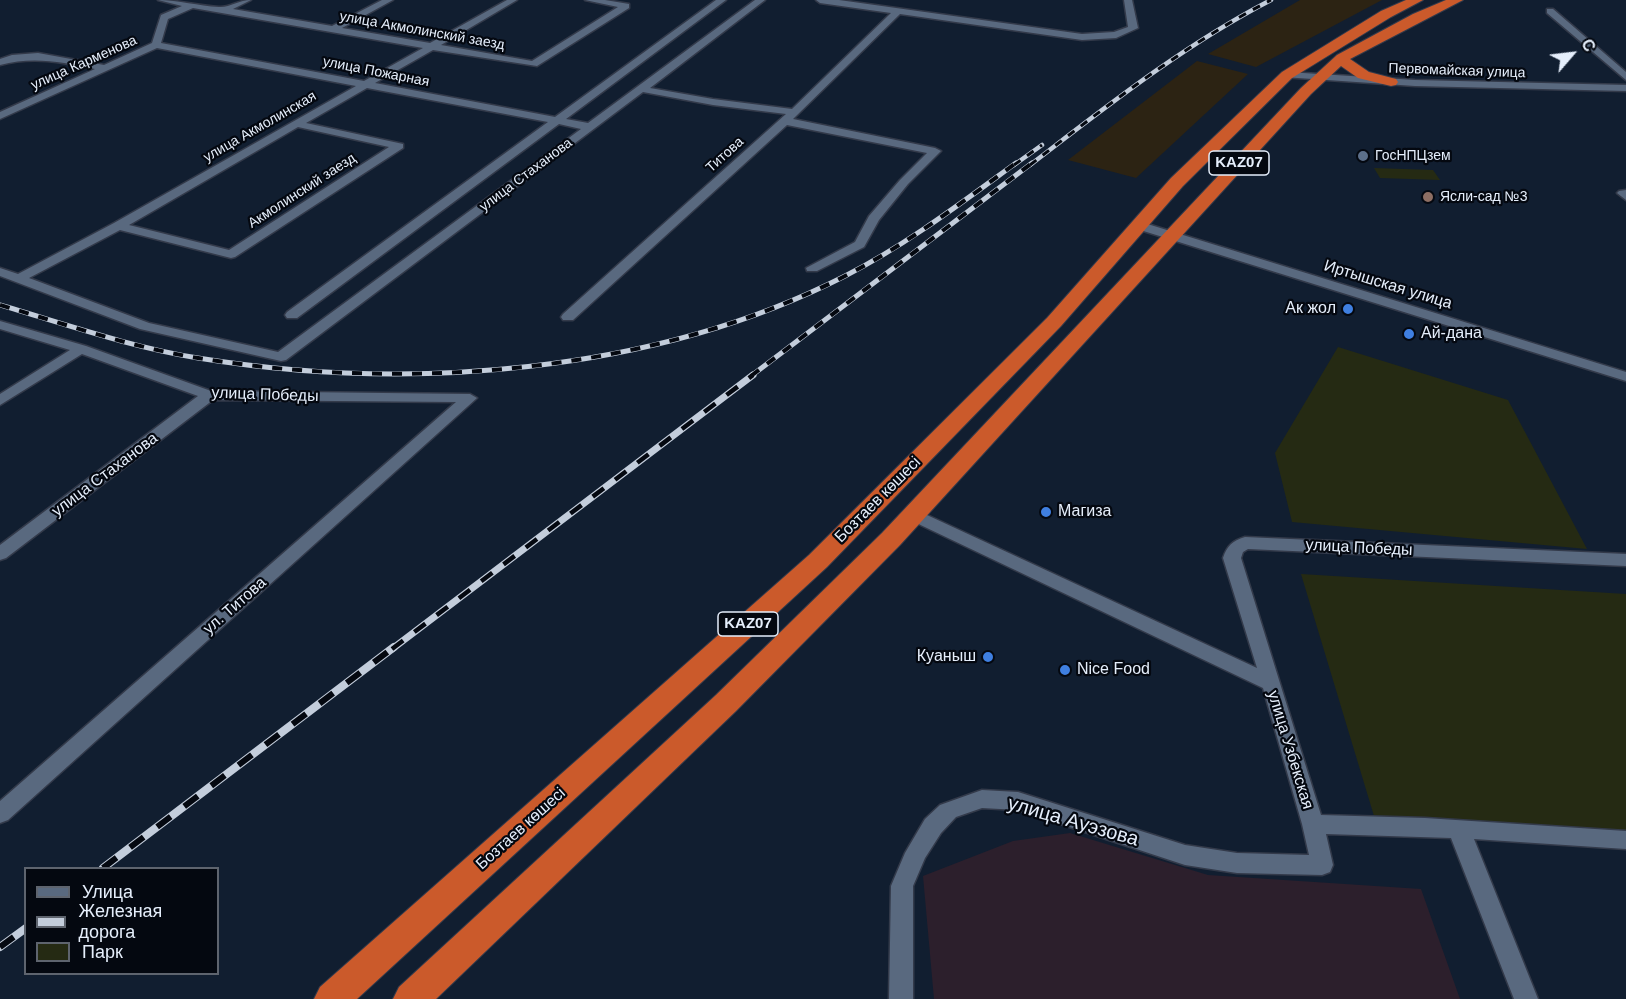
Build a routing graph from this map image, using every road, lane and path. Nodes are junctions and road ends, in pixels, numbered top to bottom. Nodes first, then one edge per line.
1 (162, 0) edge
2 (247, 0) edge
3 (389, 0) edge
4 (513, 0) edge
5 (589, 0) edge
6 (722, 0) edge
7 (761, 0) edge
8 (820, 0) edge
9 (1128, 0) edge
10 (1417, 0) edge
11 (1457, 0) edge
12 (193, 5) junction
13 (224, 10) junction
14 (1550, 11) dead end
15 (897, 12) junction
16 (332, 30) junction
17 (156, 45) junction
18 (429, 47) junction
19 (1342, 58) junction
20 (0, 62) edge
21 (105, 68) junction
22 (1287, 75) junction
23 (1626, 77) edge
24 (1320, 79) junction
25 (1391, 82) junction
26 (366, 84) junction
27 (1626, 88) edge
28 (641, 89) junction
29 (794, 112) junction
30 (0, 116) edge
31 (556, 120) junction
32 (785, 121) junction
33 (297, 124) junction
34 (590, 127) junction
35 (118, 226) junction
36 (1141, 226) junction
37 (1172, 234) junction
38 (812, 268) dead end
39 (0, 272) edge
40 (20, 278) junction
41 (292, 315) dead end
42 (568, 317) dead end
43 (0, 325) edge
44 (81, 349) junction
45 (1626, 376) edge
46 (209, 395) junction
47 (470, 399) joint
48 (0, 401) edge
49 (914, 515) junction
50 (0, 554) edge
51 (1626, 560) edge
52 (1271, 684) junction
53 (0, 814) edge
54 (1313, 824) junction
55 (1459, 830) junction
56 (1626, 840) edge
57 (332, 999) edge
58 (411, 999) edge
59 (901, 999) edge
60 (1526, 999) edge

1 - 12 street, улица Акмолинский заезд
2 - 13 street
3 - 16 street
4 - 18 street, улица Акмолинская
5 - 18 street, улица Акмолинский заезд
6 - 31 street
7 - 28 street, улица Стаханова
8 - 15 street
9 - 15 street
10 - 22 highway, Бозтаев көшесі / KAZ07
11 - 19 highway, Бозтаев көшесі / KAZ07
12 - 13 street, улица Акмолинский заезд
12 - 17 street, улица Карменова
13 - 16 street, улица Акмолинский заезд
14 - 23 street
15 - 29 street, Титова
16 - 18 street, улица Акмолинский заезд
17 - 21 street, улица Карменова
17 - 26 street, улица Пожарная
18 - 26 street, улица Акмолинская
19 - 24 highway, Бозтаев көшесі / KAZ07
19 - 25 highway
20 - 21 street
21 - 30 street, улица Карменова
22 - 24 street, Первомайская улица
22 - 36 highway, Бозтаев көшесі / KAZ07
24 - 25 street, Первомайская улица
24 - 37 highway, Бозтаев көшесі / KAZ07
25 - 27 street, Первомайская улица
26 - 31 street, улица Пожарная
26 - 33 street, улица Акмолинская
28 - 29 street
28 - 34 street, улица Стаханова
29 - 32 street, Титова
31 - 34 street, улица Пожарная
31 - 41 street
32 - 38 street
32 - 42 street, Титова
33 - 35 street, улица Акмолинская
33 - 35 street, Акмолинский заезд
34 - 40 street, улица Стаханова
35 - 40 street, улица Акмолинская
36 - 37 street, Иртышская улица
36 - 57 highway, Бозтаев көшесі / KAZ07
37 - 45 street, Иртышская улица
37 - 49 highway, Бозтаев көшесі / KAZ07
39 - 40 street
43 - 44 street, улица Победы
44 - 46 street, улица Победы
44 - 48 street
46 - 47 street, улица Победы
46 - 50 street, улица Стаханова
47 - 53 street, ул. Титова
49 - 52 street, улица Узбекская
49 - 58 highway, Бозтаев көшесі / KAZ07
51 - 52 street, улица Победы
52 - 54 street, улица Узбекская
54 - 55 street, улица Узбекская
54 - 59 street, улица Ауэзова
55 - 56 street, улица Узбекская
55 - 60 street

